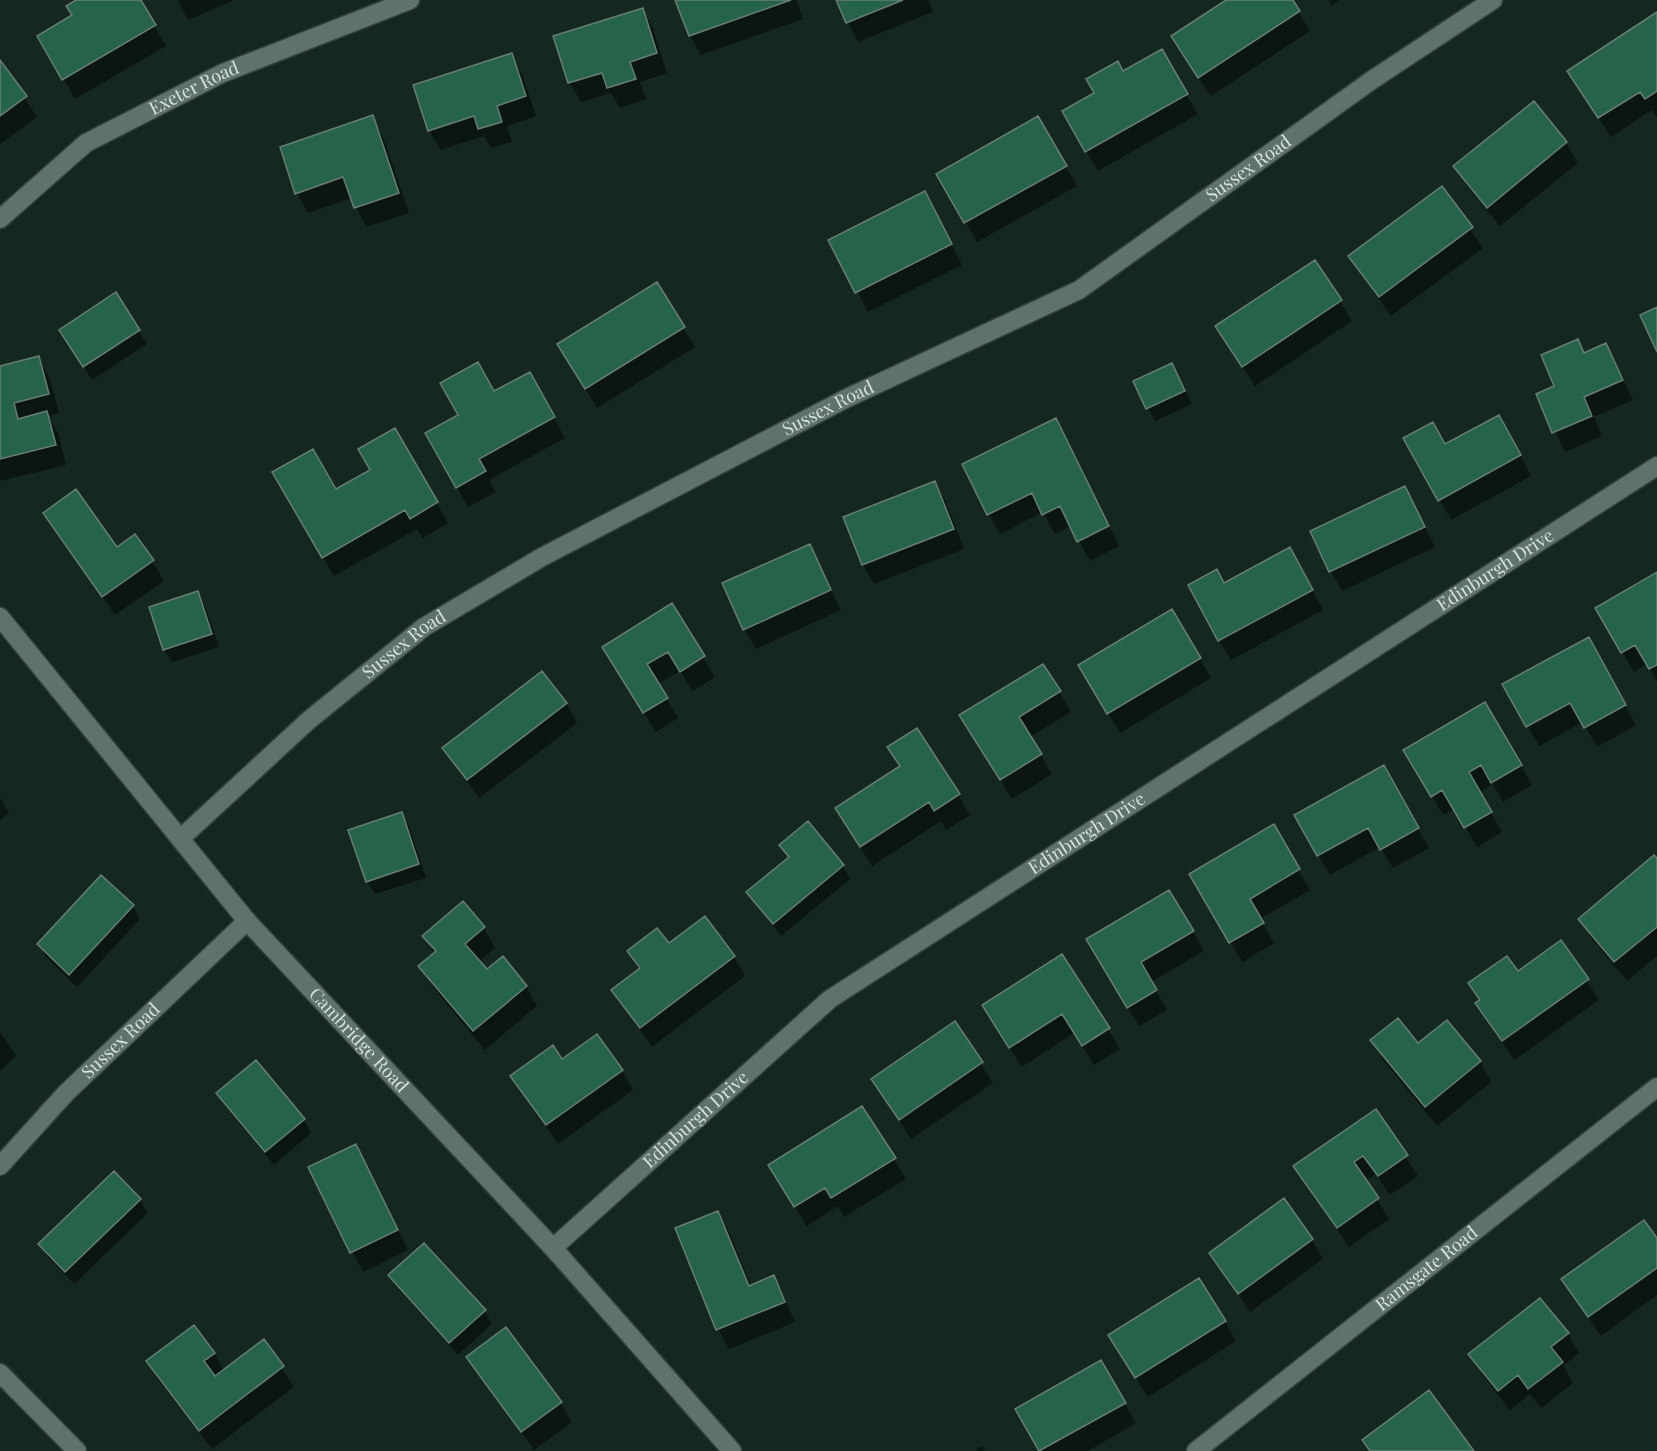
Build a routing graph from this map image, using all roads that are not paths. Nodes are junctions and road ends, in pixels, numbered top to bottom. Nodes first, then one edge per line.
1 (410, 0) edge
2 (1493, 0) edge
3 (0, 219) edge
4 (1657, 466) edge
5 (0, 617) edge
6 (180, 838) junction
7 (247, 921) junction
8 (1657, 1087) edge
9 (0, 1166) edge
10 (553, 1248) junction
11 (0, 1373) edge
12 (77, 1451) edge
13 (732, 1451) edge
14 (1196, 1451) edge

1 - 3 street, Exeter Road
2 - 6 street, Sussex Road
4 - 10 street, Edinburgh Drive
5 - 6 street, Cambridge Road
6 - 7 street, Cambridge Road
7 - 9 street, Sussex Road
7 - 10 street, Cambridge Road
8 - 14 street, Ramsgate Road
10 - 13 street, Cambridge Road
11 - 12 street

